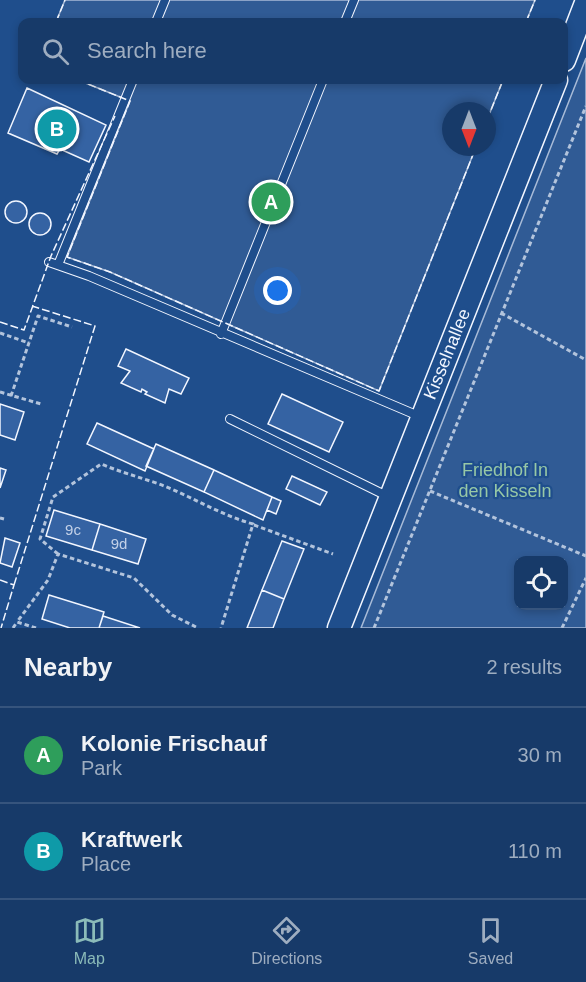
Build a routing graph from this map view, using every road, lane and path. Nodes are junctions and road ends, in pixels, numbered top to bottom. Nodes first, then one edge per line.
1 (165, 0) edge
2 (354, 0) edge
3 (586, 3) edge
4 (158, 18) edge
5 (347, 18) edge
6 (568, 50) edge
7 (131, 84) edge
8 (320, 84) edge
9 (554, 84) edge
10 (586, 106) edge
11 (49, 262) dead end
12 (58, 265) junction
13 (501, 313) junction
14 (72, 327) dead end
15 (0, 333) edge
16 (221, 334) junction
17 (29, 343) junction
18 (586, 360) edge
19 (0, 392) edge
20 (11, 396) junction
21 (41, 404) dead end
22 (422, 417) junction
23 (230, 419) dead end
24 (430, 491) junction
25 (390, 498) junction
26 (253, 524) junction
27 (58, 554) junction
28 (333, 555) dead end
29 (586, 556) edge
30 (586, 578) edge
31 (17, 622) junction
32 (13, 628) edge
33 (36, 628) edge
34 (198, 628) edge
35 (221, 628) edge
36 (339, 628) edge
37 (374, 628) edge
38 (562, 628) edge

1 - 4 lane
2 - 5 lane
3 - 6 street
7 - 12 lane
8 - 16 lane
9 - 22 street, Kisselnallee
10 - 13 path
11 - 12 lane
12 - 16 lane
13 - 18 path
13 - 24 path
14 - 17 path
15 - 17 path
16 - 22 lane
17 - 20 path
19 - 20 path
20 - 21 path
22 - 25 street, Kisselnallee
23 - 25 lane
24 - 29 path
24 - 37 path
25 - 36 street, Kisselnallee
26 - 27 path
26 - 28 path
26 - 35 path
27 - 31 path
27 - 34 path
30 - 38 path
31 - 32 path
31 - 33 path

